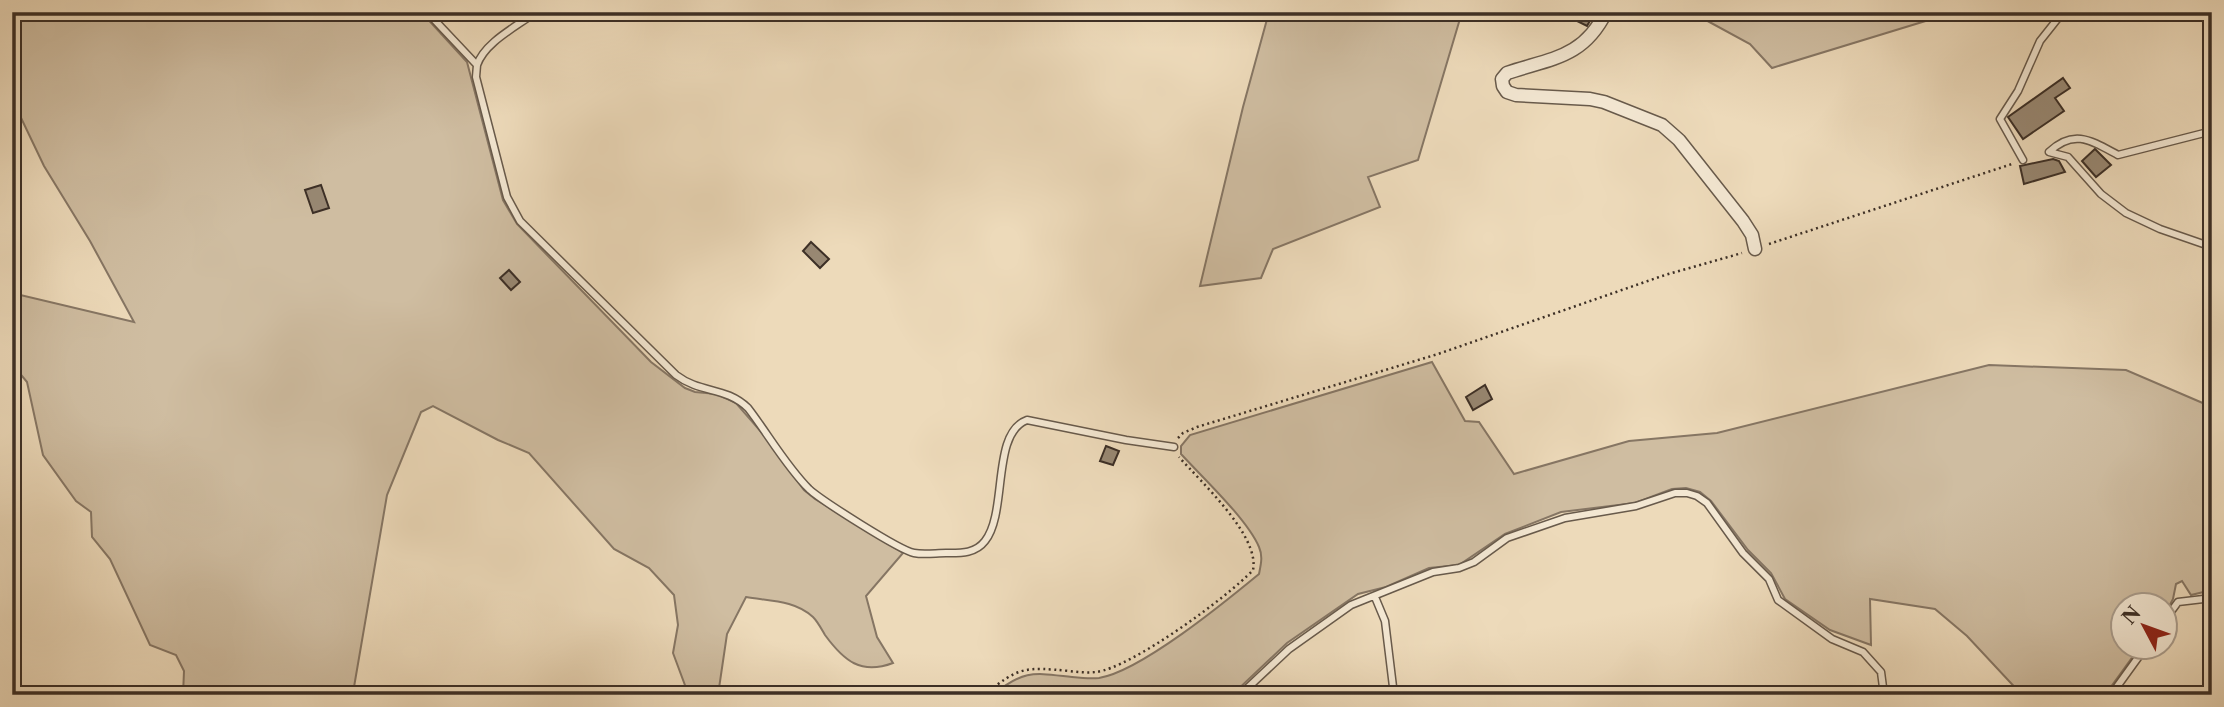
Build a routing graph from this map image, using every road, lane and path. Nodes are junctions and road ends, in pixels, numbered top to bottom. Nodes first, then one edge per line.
1 (427, 12) edge
2 (536, 12) edge
3 (1606, 12) edge
4 (2063, 12) edge
5 (477, 65) junction
6 (2212, 131) edge
7 (2023, 160) joint
8 (2212, 247) edge
9 (1755, 249) junction
10 (1174, 447) junction
11 (1375, 597) junction
12 (2212, 597) edge
13 (2178, 602) edge
14 (2135, 662) edge
15 (985, 695) edge
16 (1240, 695) edge
17 (1394, 695) edge
18 (1884, 695) edge
19 (2111, 695) edge

1 - 5 lane
2 - 5 lane
3 - 9 street
4 - 7 lane
5 - 10 lane
6 - 8 lane
7 - 9 path
9 - 10 path
10 - 15 path
11 - 16 lane
11 - 17 lane
11 - 18 lane
12 - 13 lane
14 - 19 lane

